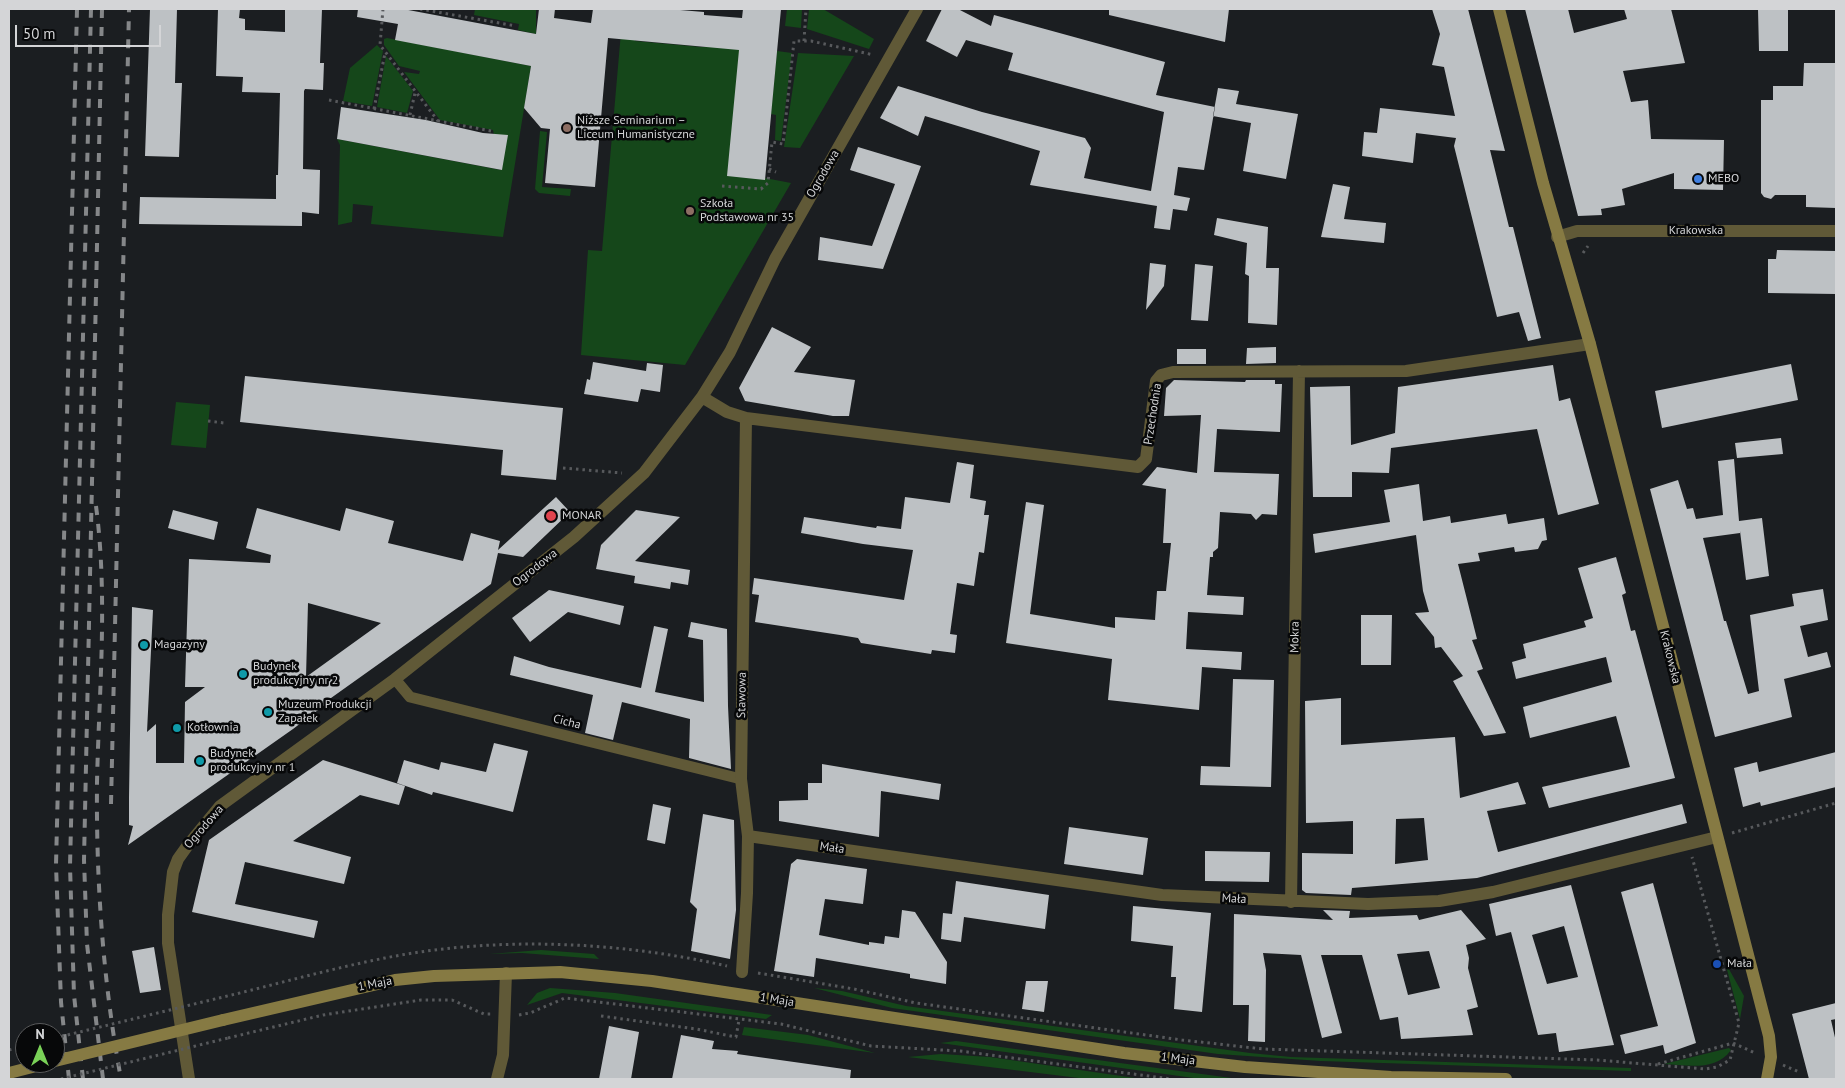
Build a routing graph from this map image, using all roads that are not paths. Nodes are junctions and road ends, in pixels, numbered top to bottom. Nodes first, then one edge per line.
1 (917, 9) edge
2 (1499, 9) edge
3 (1836, 231) edge
4 (1557, 237) junction
5 (1590, 344) junction
6 (1299, 371) junction
7 (702, 397) junction
8 (746, 418) junction
9 (395, 679) junction
10 (740, 779) junction
11 (748, 836) junction
12 (1717, 837) junction
13 (1291, 902) junction
14 (742, 971) road end
15 (506, 973) junction
16 (65, 1059) edge
17 (189, 1079) edge
18 (496, 1079) edge
19 (1506, 1079) edge
20 (1767, 1079) edge

1 - 7 street, Ogrodowa
2 - 4 main road, Krakowska
3 - 4 street, Krakowska
4 - 5 main road, Krakowska
5 - 6 street, Przechodnia
5 - 12 main road, Krakowska
6 - 8 street, Przechodnia
6 - 13 street, Mokra
7 - 8 street, Przechodnia
7 - 9 street, Ogrodowa
8 - 10 street, Stawowa
9 - 10 lane, Cicha
9 - 17 street, Ogrodowa
10 - 11 street, Stawowa
11 - 13 street, Mała
11 - 14 street, Stawowa
12 - 13 street, Mała
12 - 20 main road, Krakowska
15 - 16 main road, 1 Maja, bridge
15 - 18 street
15 - 19 main road, 1 Maja

